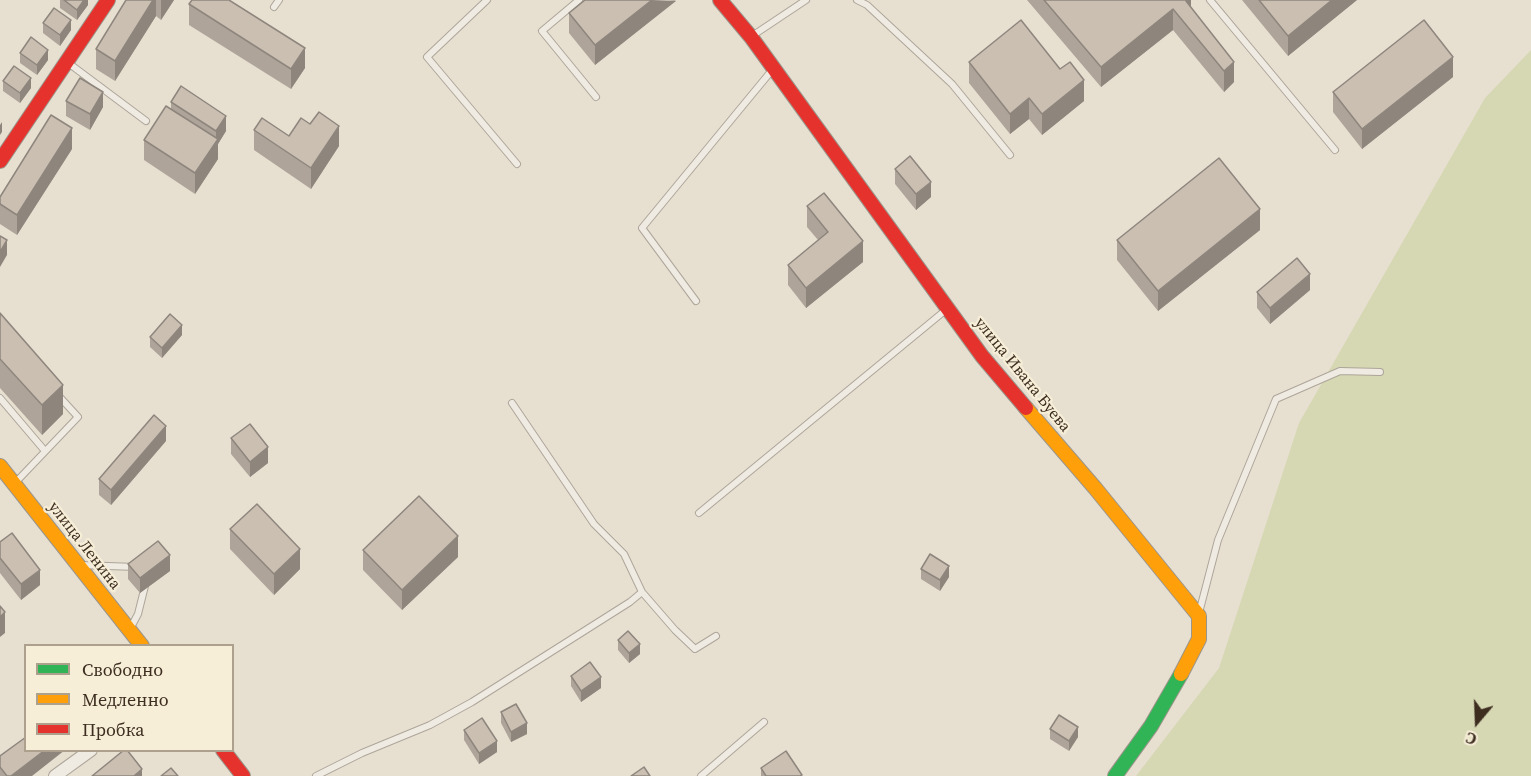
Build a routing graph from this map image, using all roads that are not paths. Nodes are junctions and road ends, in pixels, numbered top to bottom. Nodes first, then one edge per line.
1 (108, 0) edge
2 (279, 0) edge
3 (487, 0) edge
4 (579, 0) edge
5 (720, 0) edge
6 (806, 0) edge
7 (857, 0) edge
8 (1210, 0) edge
9 (274, 7) dead end
10 (751, 37) junction
11 (67, 62) junction
12 (774, 68) junction
13 (596, 97) dead end
14 (147, 121) dead end
15 (1335, 150) dead end
16 (1010, 155) dead end
17 (0, 161) edge
18 (517, 164) dead end
19 (696, 302) dead end
20 (947, 308) junction
21 (1380, 372) dead end
22 (55, 391) edge
23 (0, 398) edge
24 (512, 404) dead end
25 (45, 451) junction
26 (0, 466) edge
27 (14, 484) junction
28 (699, 513) dead end
29 (78, 564) junction
30 (642, 592) junction
31 (1198, 616) junction
32 (129, 630) junction
33 (716, 636) dead end
34 (141, 644) edge
35 (764, 722) dead end
36 (89, 752) edge
37 (225, 752) edge
38 (55, 776) edge
39 (243, 776) edge
40 (316, 776) edge
41 (701, 776) edge
42 (1115, 776) edge

1 - 11 street
2 - 9 lane
3 - 18 lane
4 - 13 lane
5 - 10 street, улица Ивана Буева
6 - 10 lane
7 - 16 lane
8 - 15 lane
10 - 12 street, улица Ивана Буева
11 - 14 lane
11 - 17 street
12 - 19 lane
12 - 20 street, улица Ивана Буева
20 - 28 lane
20 - 31 street, улица Ивана Буева
21 - 31 lane
22 - 25 lane
23 - 25 lane
24 - 30 lane
25 - 27 lane
26 - 27 street, улица Ленина
27 - 29 street, улица Ленина
29 - 32 street, улица Ленина
29 - 32 lane
30 - 33 lane
30 - 40 lane
31 - 42 street
32 - 34 street, улица Ленина
35 - 41 lane
36 - 38 street
37 - 39 street

